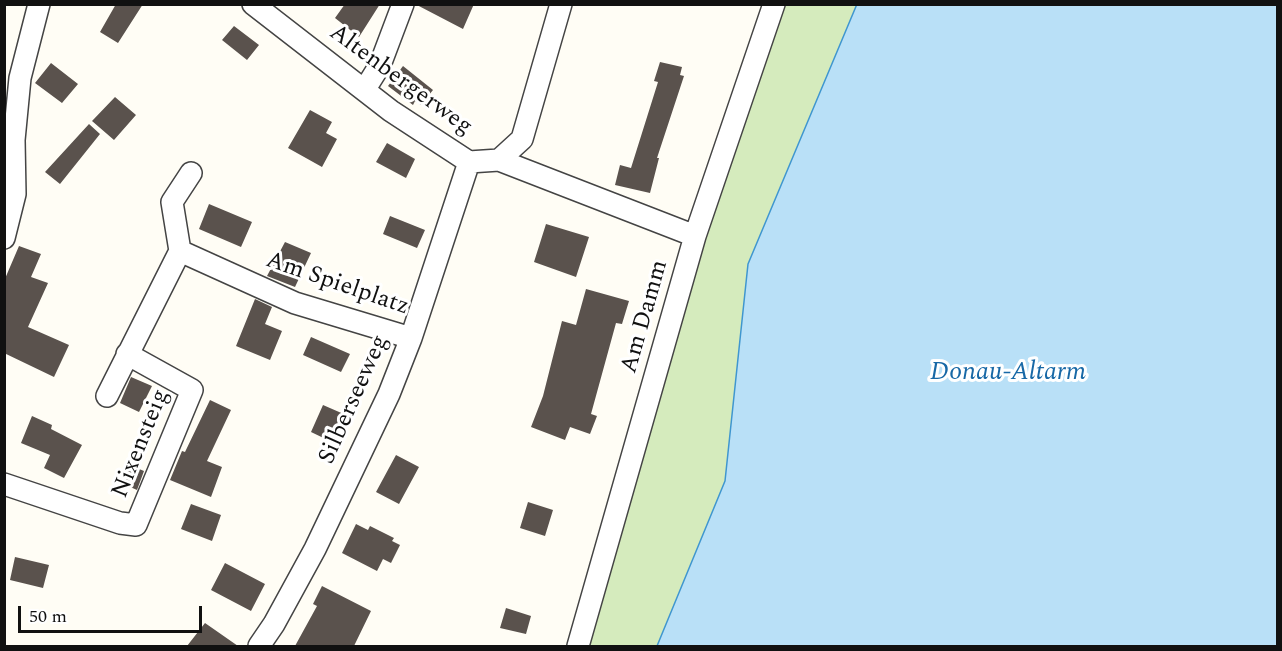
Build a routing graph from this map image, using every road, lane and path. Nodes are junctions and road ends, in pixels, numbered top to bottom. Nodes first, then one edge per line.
1 (39, 4) edge
2 (253, 4) edge
3 (403, 4) edge
4 (561, 4) edge
5 (774, 4) edge
6 (365, 89) junction
7 (499, 160) junction
8 (470, 162) junction
9 (191, 173) dead end
10 (695, 236) junction
11 (4, 238) edge
12 (180, 251) junction
13 (411, 338) junction
14 (127, 354) junction
15 (107, 396) dead end
16 (4, 484) edge
17 (259, 646) edge
18 (578, 646) edge

1 - 11 street
2 - 6 street, Altenbergerweg
3 - 6 street
4 - 7 street
5 - 10 street, Am Damm
6 - 8 street, Altenbergerweg
7 - 8 street, Altenbergerweg
7 - 10 street, Altenbergerweg
8 - 13 street, Silberseeweg
9 - 12 street
10 - 18 street, Am Damm
12 - 13 street, Am Spielplatz
12 - 14 street
13 - 17 street, Silberseeweg
14 - 15 street
14 - 16 street, Nixensteig

